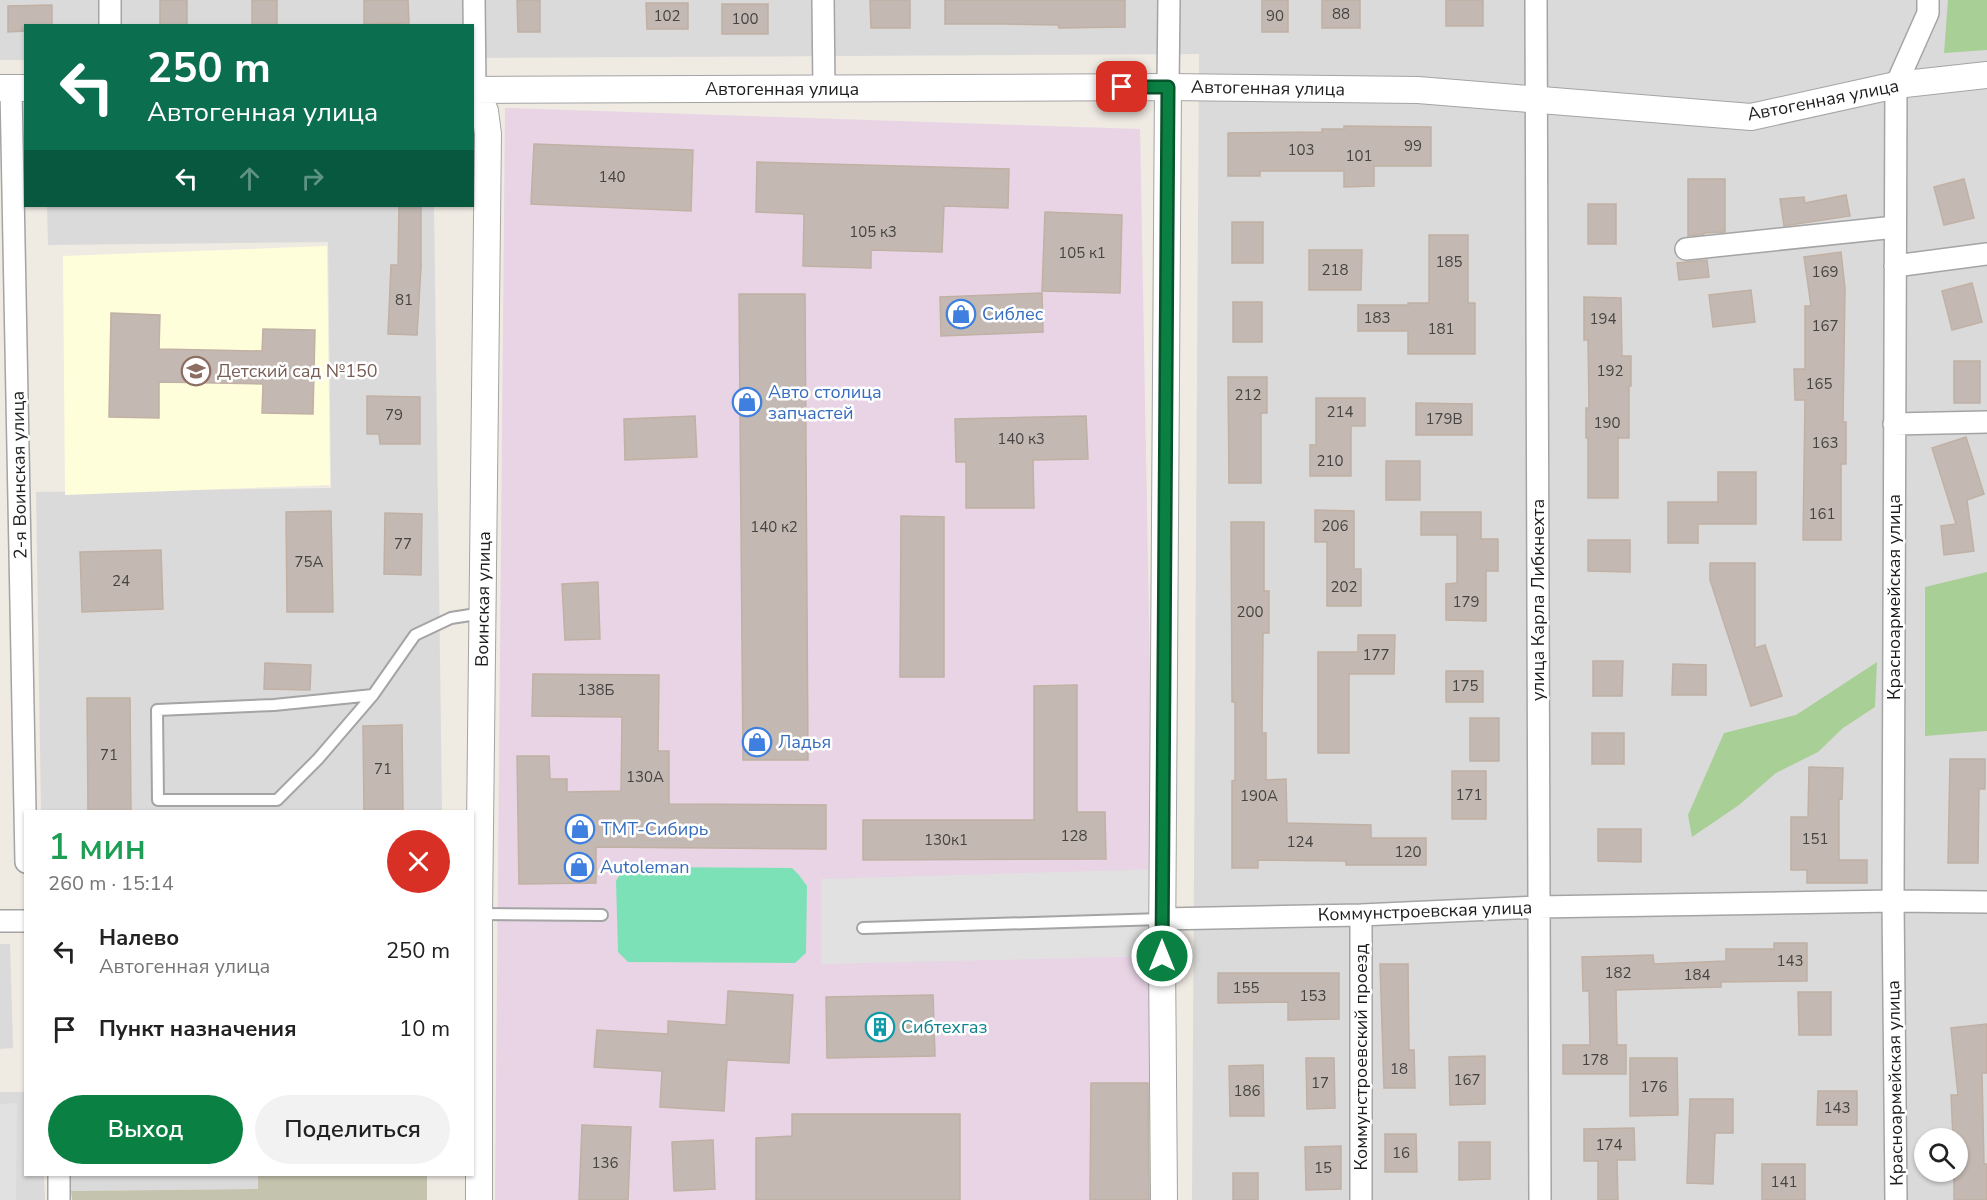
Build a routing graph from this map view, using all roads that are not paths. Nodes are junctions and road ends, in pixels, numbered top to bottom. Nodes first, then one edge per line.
1 (110, 0) edge
2 (474, 0) edge
3 (823, 0) edge
4 (1169, 0) edge
5 (1536, 0) edge
6 (1928, 0) edge
7 (110, 24) edge
8 (1987, 75) edge
9 (1896, 86) junction
10 (1168, 87) junction
11 (12, 88) edge
12 (824, 89) junction
13 (474, 90) edge
14 (1537, 99) junction
15 (1895, 227) junction
16 (1686, 249) dead end
17 (1987, 254) edge
18 (1895, 266) junction
19 (1987, 422) edge
20 (1894, 424) junction
21 (483, 613) junction
22 (373, 695) junction
23 (25, 810) edge
24 (1893, 901) junction
25 (1987, 902) edge
26 (1538, 907) junction
27 (476, 914) edge
28 (602, 915) dead end
29 (1361, 915) junction
30 (1163, 919) junction
31 (0, 921) edge
32 (24, 921) edge
33 (863, 928) dead end
34 (59, 1176) edge
35 (59, 1200) edge
36 (479, 1200) edge
37 (1164, 1200) edge
38 (1361, 1200) edge
39 (1540, 1200) edge
40 (1896, 1200) edge

1 - 7 street
2 - 13 street, Воинская улица
3 - 12 street
4 - 10 street
5 - 14 street, улица Карла Либкнехта
6 - 9 street, Красноармейская улица
8 - 9 street, Автогенная улица
9 - 14 street, Автогенная улица
9 - 15 street, Красноармейская улица
10 - 12 street, Автогенная улица
10 - 14 street, Автогенная улица
10 - 30 street
11 - 23 street, 2-я Воинская улица
12 - 13 street, Автогенная улица
13 - 21 street, Воинская улица
14 - 26 street, улица Карла Либкнехта
15 - 16 street
15 - 18 street, Красноармейская улица
17 - 18 street
18 - 20 street, Красноармейская улица
19 - 20 street
20 - 24 street, Красноармейская улица
21 - 22 lane
21 - 27 street, Воинская улица
22 - 22 lane
24 - 25 street, Коммунстроевская улица
24 - 26 street, Коммунстроевская улица
24 - 40 street, Красноармейская улица
26 - 29 street, Коммунстроевская улица
26 - 39 street, улица Карла Либкнехта
27 - 28 lane
27 - 36 street, Воинская улица
29 - 30 street, Коммунстроевская улица
29 - 38 street, Коммунстроевский проезд
30 - 33 lane, Коммунстроевская улица
30 - 37 street
31 - 32 street
34 - 35 street

